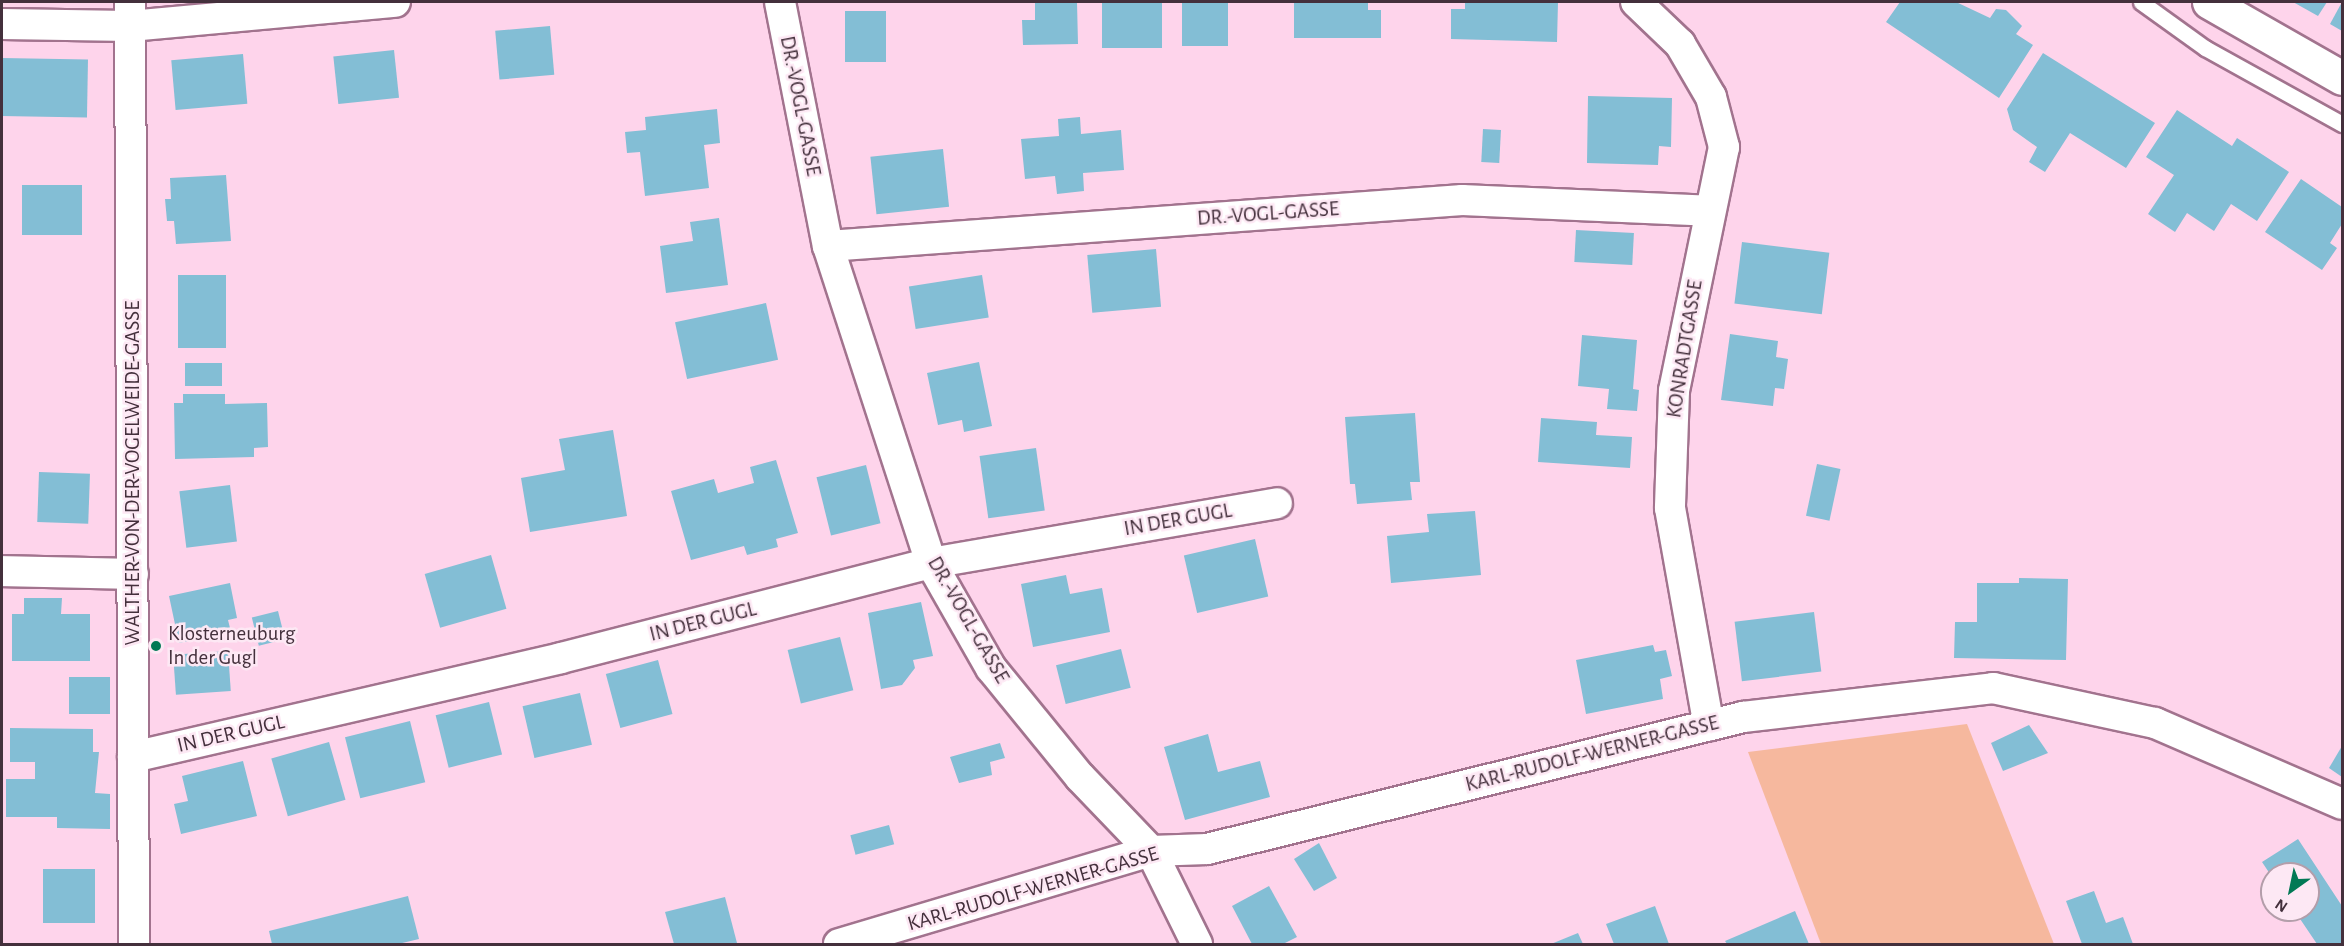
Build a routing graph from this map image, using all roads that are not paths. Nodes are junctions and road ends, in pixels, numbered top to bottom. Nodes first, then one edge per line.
1 (395, 2) edge
2 (780, 2) edge
3 (1636, 2) edge
4 (2141, 2) edge
5 (2209, 2) edge
6 (130, 14) edge
7 (2, 24) edge
8 (2343, 78) edge
9 (2343, 124) edge
10 (1709, 211) junction
11 (828, 246) junction
12 (1277, 503) dead end
13 (931, 563) junction
14 (2, 571) edge
15 (133, 574) junction
16 (1709, 726) junction
17 (133, 757) junction
18 (2343, 804) edge
19 (1151, 851) junction
20 (134, 945) edge
21 (839, 945) edge
22 (1197, 945) edge

1 - 6 street
2 - 11 street, DR.-VOGL-GASSE
3 - 10 street, KONRADTGASSE
4 - 9 lane
5 - 8 main road
6 - 7 street
6 - 15 street, WALTHER-VON-DER-VOGELWEIDE-GASSE
10 - 11 street, DR.-VOGL-GASSE
10 - 16 street, KONRADTGASSE
11 - 13 street, DR.-VOGL-GASSE
12 - 13 street, IN DER GUGL
13 - 17 street, IN DER GUGL
13 - 19 street, DR.-VOGL-GASSE
14 - 15 street
15 - 17 street, WALTHER-VON-DER-VOGELWEIDE-GASSE
16 - 18 street, KARL-RUDOLF-WERNER-GASSE
16 - 19 street, KARL-RUDOLF-WERNER-GASSE
17 - 20 street, WALTHER-VON-DER-VOGELWEIDE-GASSE
19 - 21 street, KARL-RUDOLF-WERNER-GASSE
19 - 22 street, DR.-VOGL-GASSE

